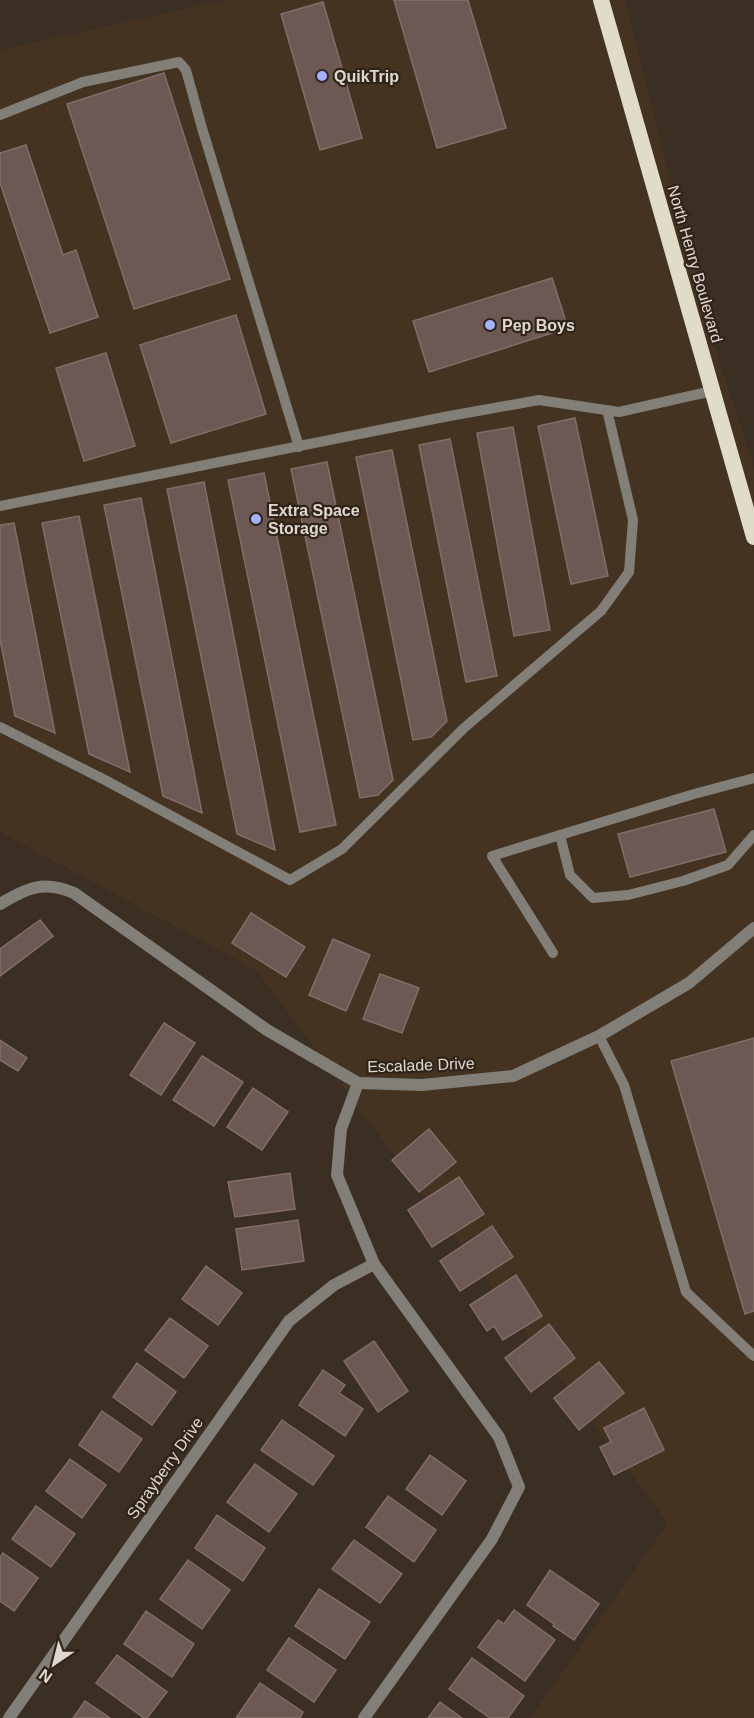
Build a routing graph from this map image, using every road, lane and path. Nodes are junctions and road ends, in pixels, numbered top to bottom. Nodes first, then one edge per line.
1 (601, 0) edge
2 (0, 115) edge
3 (712, 391) junction
4 (607, 410) junction
5 (299, 447) junction
6 (0, 504) edge
7 (754, 537) edge
8 (0, 727) edge
9 (754, 778) edge
10 (560, 835) junction
11 (754, 835) edge
12 (0, 904) edge
13 (754, 928) edge
14 (553, 953) dead end
15 (599, 1036) junction
16 (358, 1083) junction
17 (374, 1264) junction
18 (754, 1356) edge
19 (9, 1718) edge
20 (364, 1718) edge

1 - 3 highway, North Henry Boulevard
2 - 5 lane
3 - 4 lane
3 - 7 highway, North Henry Boulevard
4 - 5 lane
4 - 8 lane
5 - 6 lane
9 - 10 lane
10 - 11 lane
10 - 14 lane
12 - 16 street, Escalade Drive
13 - 15 street, Escalade Drive
15 - 16 street, Escalade Drive
15 - 18 lane
16 - 17 street
17 - 19 street, Sprayberry Drive
17 - 20 street

